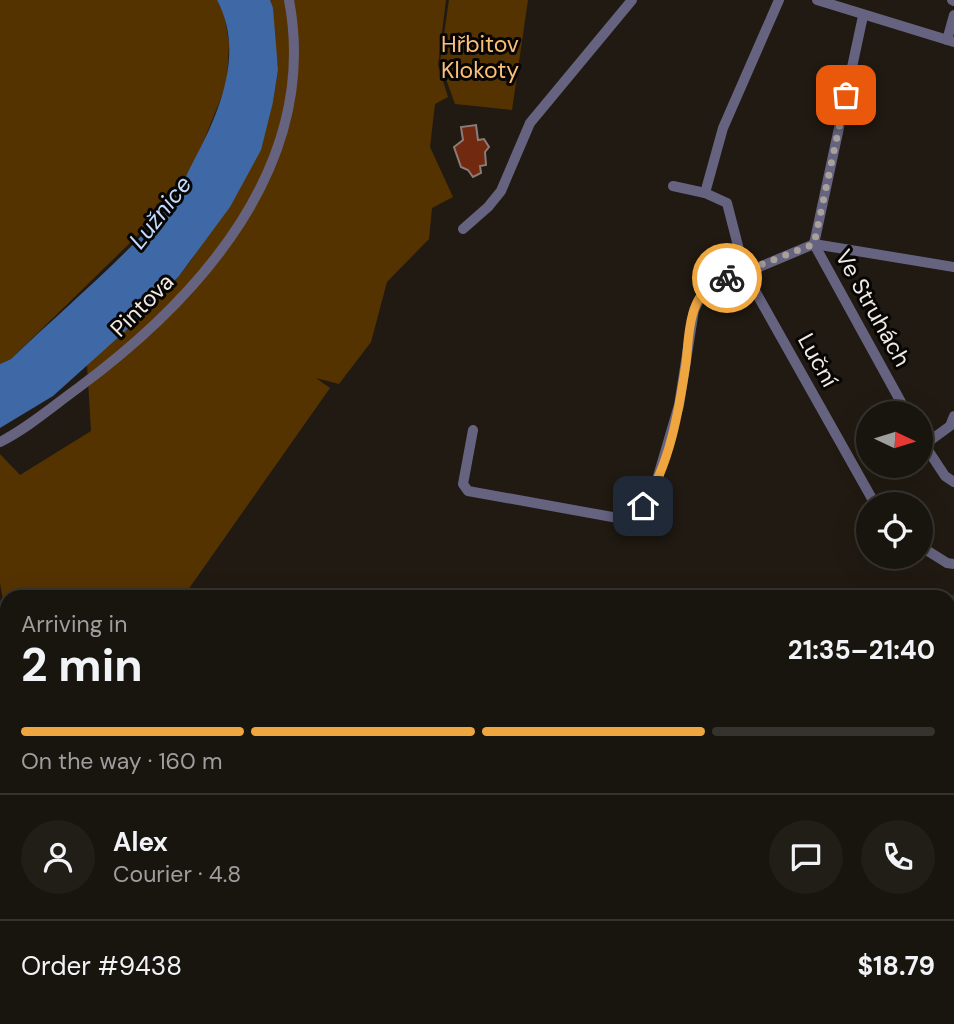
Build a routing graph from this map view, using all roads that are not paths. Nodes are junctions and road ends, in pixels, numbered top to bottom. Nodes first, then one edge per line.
1 (289, 0) edge
2 (632, 0) edge
3 (779, 0) edge
4 (817, 0) edge
5 (954, 15) edge
6 (863, 16) junction
7 (950, 41) edge
8 (673, 186) dead end
9 (705, 193) junction
10 (463, 229) dead end
11 (814, 244) junction
12 (954, 264) edge
13 (744, 273) junction
14 (900, 401) edge
15 (954, 416) edge
16 (473, 430) dead end
17 (933, 435) edge
18 (0, 442) edge
19 (933, 458) edge
20 (954, 482) edge
21 (868, 492) edge
22 (933, 553) edge
23 (954, 565) edge

1 - 18 street, Pintova
2 - 10 street
3 - 9 street
4 - 6 street
5 - 7 street
6 - 7 street
6 - 11 street, Ve Struhách
8 - 9 street
9 - 13 street, Luční
11 - 12 street
11 - 13 street
11 - 14 street, Ve Struhách
13 - 16 street
13 - 21 street, Luční
15 - 17 street
19 - 20 street
22 - 23 street

